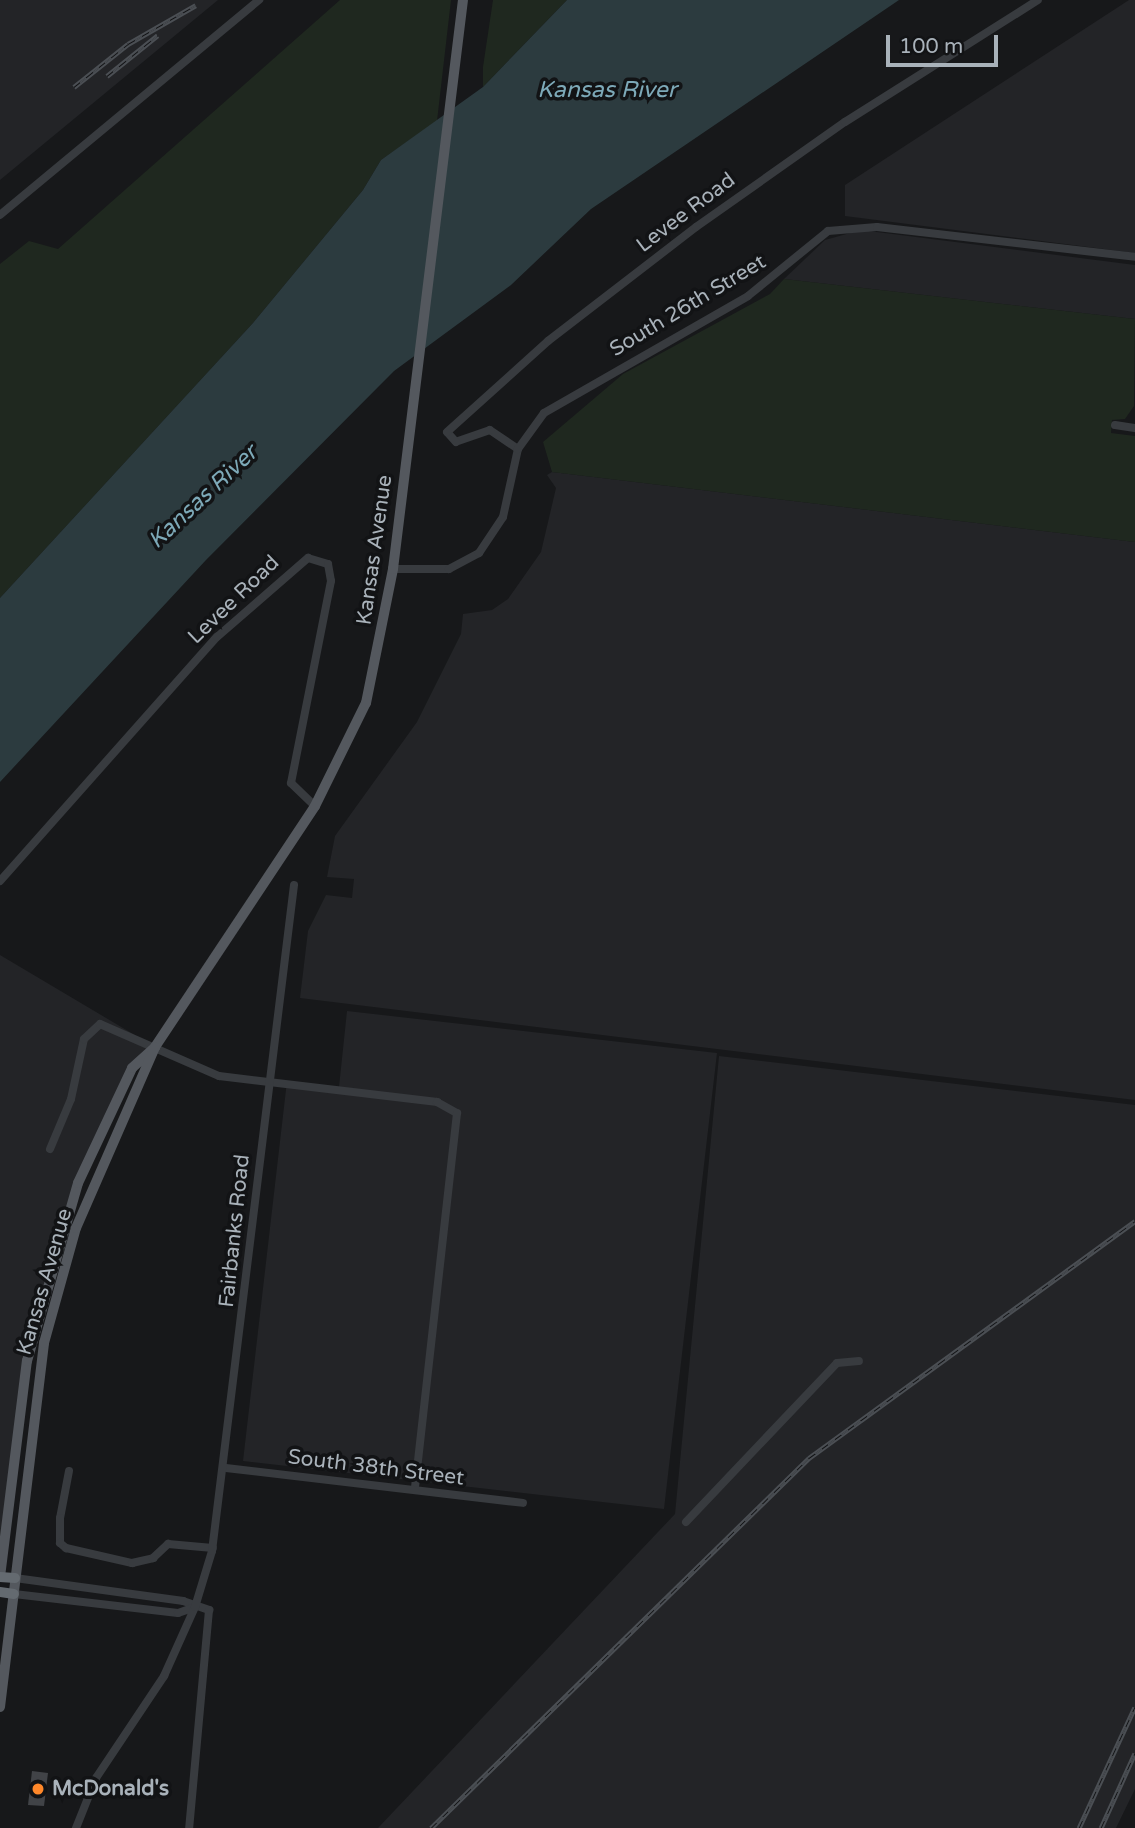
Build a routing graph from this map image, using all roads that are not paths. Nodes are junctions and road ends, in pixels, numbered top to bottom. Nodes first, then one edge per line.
1 (259, 0) edge
2 (463, 0) edge
3 (1038, 0) edge
4 (0, 215) edge
5 (1135, 257) edge
6 (1115, 425) dead end
7 (1135, 428) edge
8 (519, 449) junction
9 (393, 569) junction
10 (315, 806) junction
11 (0, 881) edge
12 (294, 885) dead end
13 (155, 1047) junction
14 (270, 1082) junction
15 (50, 1149) dead end
16 (859, 1361) dead end
17 (226, 1468) junction
18 (69, 1471) dead end
19 (415, 1489) junction
20 (523, 1503) dead end
21 (686, 1522) dead end
22 (212, 1548) junction
23 (0, 1577) edge
24 (15, 1578) junction
25 (0, 1592) edge
26 (14, 1594) junction
27 (195, 1607) junction
28 (0, 1707) edge
29 (76, 1828) edge
30 (189, 1828) edge

1 - 4 street
2 - 9 main road, Kansas Avenue
3 - 8 street, Levee Road
5 - 8 street, South 26th Street
6 - 7 street
8 - 9 street, South 26th Street
9 - 10 main road, Kansas Avenue
10 - 11 street, Levee Road
10 - 13 main road, Kansas Avenue
12 - 14 street, Fairbanks Road
13 - 14 street
13 - 15 street
13 - 23 main road, Kansas Avenue
13 - 24 main road, Kansas Avenue
14 - 17 street, Fairbanks Road
14 - 19 street
16 - 21 street
17 - 19 street, South 38th Street
17 - 22 street, Fairbanks Road
18 - 22 street
19 - 20 street, South 38th Street
22 - 27 street, Fairbanks Road
23 - 24 highway
24 - 26 main road, Kansas Avenue
24 - 27 street
25 - 26 highway
26 - 27 street
26 - 28 main road, Kansas Avenue
27 - 29 street, Fairbanks Road
27 - 30 street

